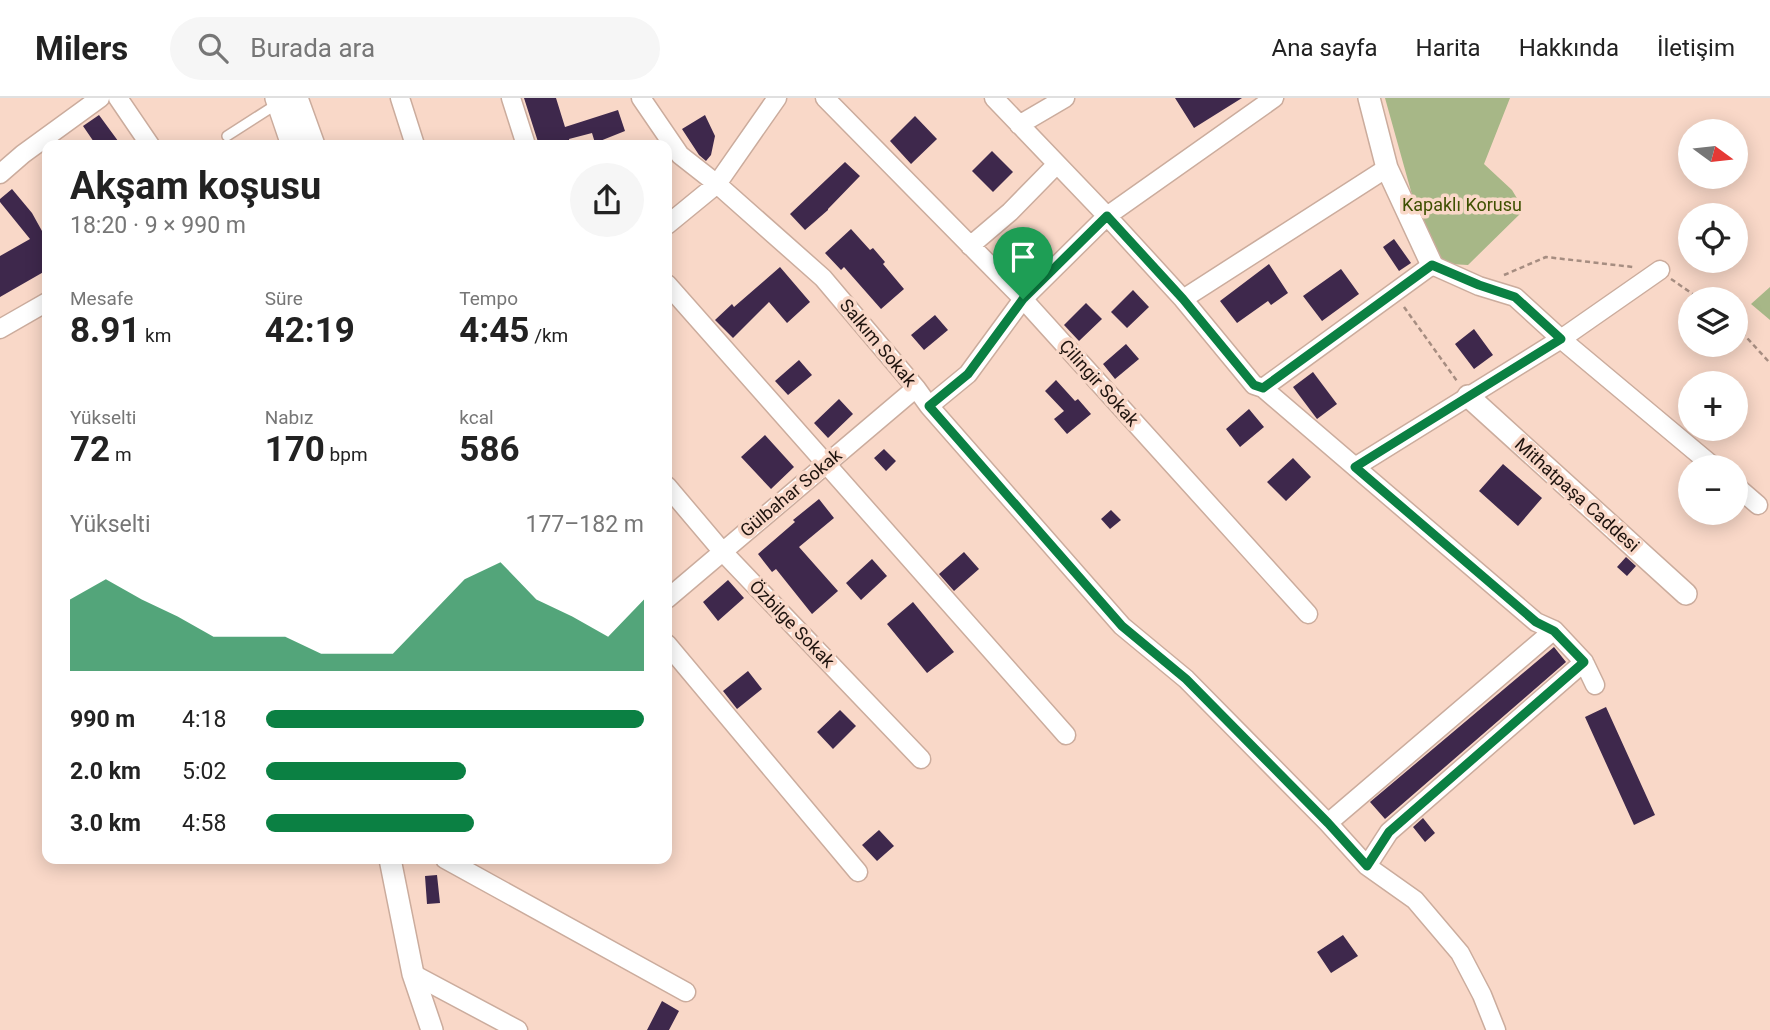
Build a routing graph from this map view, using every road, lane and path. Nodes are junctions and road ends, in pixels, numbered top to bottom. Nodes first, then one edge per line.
1 (100, 98) edge
2 (118, 98) edge
3 (400, 98) edge
4 (511, 98) edge
5 (641, 98) edge
6 (825, 98) edge
7 (993, 98) edge
8 (1065, 98) edge
9 (1274, 98) edge
10 (1369, 98) edge
11 (284, 100) edge
12 (768, 103) edge
13 (1019, 125) junction
14 (227, 136) dead end
15 (42, 140) edge
16 (42, 140) edge
17 (147, 140) edge
18 (291, 140) edge
19 (310, 140) edge
20 (413, 140) edge
21 (524, 140) edge
22 (664, 140) edge
23 (673, 157) edge
24 (1057, 164) junction
25 (1387, 168) junction
26 (0, 174) edge
27 (717, 184) junction
28 (1107, 216) junction
29 (672, 221) edge
30 (970, 246) junction
31 (1432, 265) junction
32 (1660, 270) junction
33 (1479, 285) junction
34 (1683, 287) edge
35 (672, 290) edge
36 (1394, 293) junction
37 (1023, 299) junction
38 (1183, 299) junction
39 (42, 305) edge
40 (0, 329) edge
41 (1561, 339) junction
42 (1748, 339) edge
43 (1770, 363) edge
44 (916, 387) junction
45 (1263, 388) junction
46 (1468, 396) junction
47 (929, 406) junction
48 (1700, 455) edge
49 (826, 463) junction
50 (1355, 467) junction
51 (672, 492) edge
52 (1748, 496) edge
53 (1758, 505) dead end
54 (723, 551) junction
55 (672, 594) edge
56 (1686, 594) dead end
57 (1308, 614) dead end
58 (1554, 631) junction
59 (672, 650) edge
60 (1584, 662) junction
61 (1595, 685) dead end
62 (1066, 735) dead end
63 (920, 759) dead end
64 (1328, 823) junction
65 (391, 864) edge
66 (453, 864) edge
67 (1367, 866) junction
68 (858, 872) dead end
69 (414, 974) junction
70 (686, 992) dead end
71 (432, 1030) edge
72 (519, 1030) edge
73 (1496, 1030) edge

1 - 15 street
2 - 17 street
3 - 20 street
4 - 21 street
5 - 22 street, Salkım Sokak
6 - 30 street, Çilingir Sokak
7 - 13 street
8 - 13 street
9 - 28 street
10 - 25 street
11 - 14 lane
11 - 18 street
11 - 19 street
12 - 27 street
13 - 24 street
16 - 26 street
23 - 27 street, Salkım Sokak
24 - 28 street
24 - 30 street
25 - 31 street
25 - 38 street
27 - 29 street
27 - 44 street, Salkım Sokak
28 - 37 street
28 - 38 street
30 - 37 street, Çilingir Sokak
31 - 33 street
31 - 36 street
32 - 33 path
32 - 34 path
32 - 41 street
33 - 41 street
35 - 49 street
36 - 45 street
36 - 46 path
37 - 47 street
37 - 57 street, Çilingir Sokak
38 - 45 street
39 - 40 street
41 - 46 street
41 - 48 street
42 - 43 path
44 - 47 street, Salkım Sokak
44 - 49 street, Gülbahar Sokak
45 - 50 street
46 - 50 street
46 - 56 street, Mithatpaşa Caddesi
47 - 64 street, Salkım Sokak
49 - 54 street, Gülbahar Sokak
49 - 62 street
50 - 58 street
51 - 54 street, Özbilge Sokak
52 - 53 street
54 - 55 street, Gülbahar Sokak
54 - 63 street, Özbilge Sokak
58 - 60 street
58 - 64 street
59 - 68 street
60 - 61 street
60 - 67 street
64 - 67 street, Salkım Sokak
65 - 69 street
66 - 70 street
67 - 73 street, Salkım Sokak
69 - 71 street
69 - 72 street

